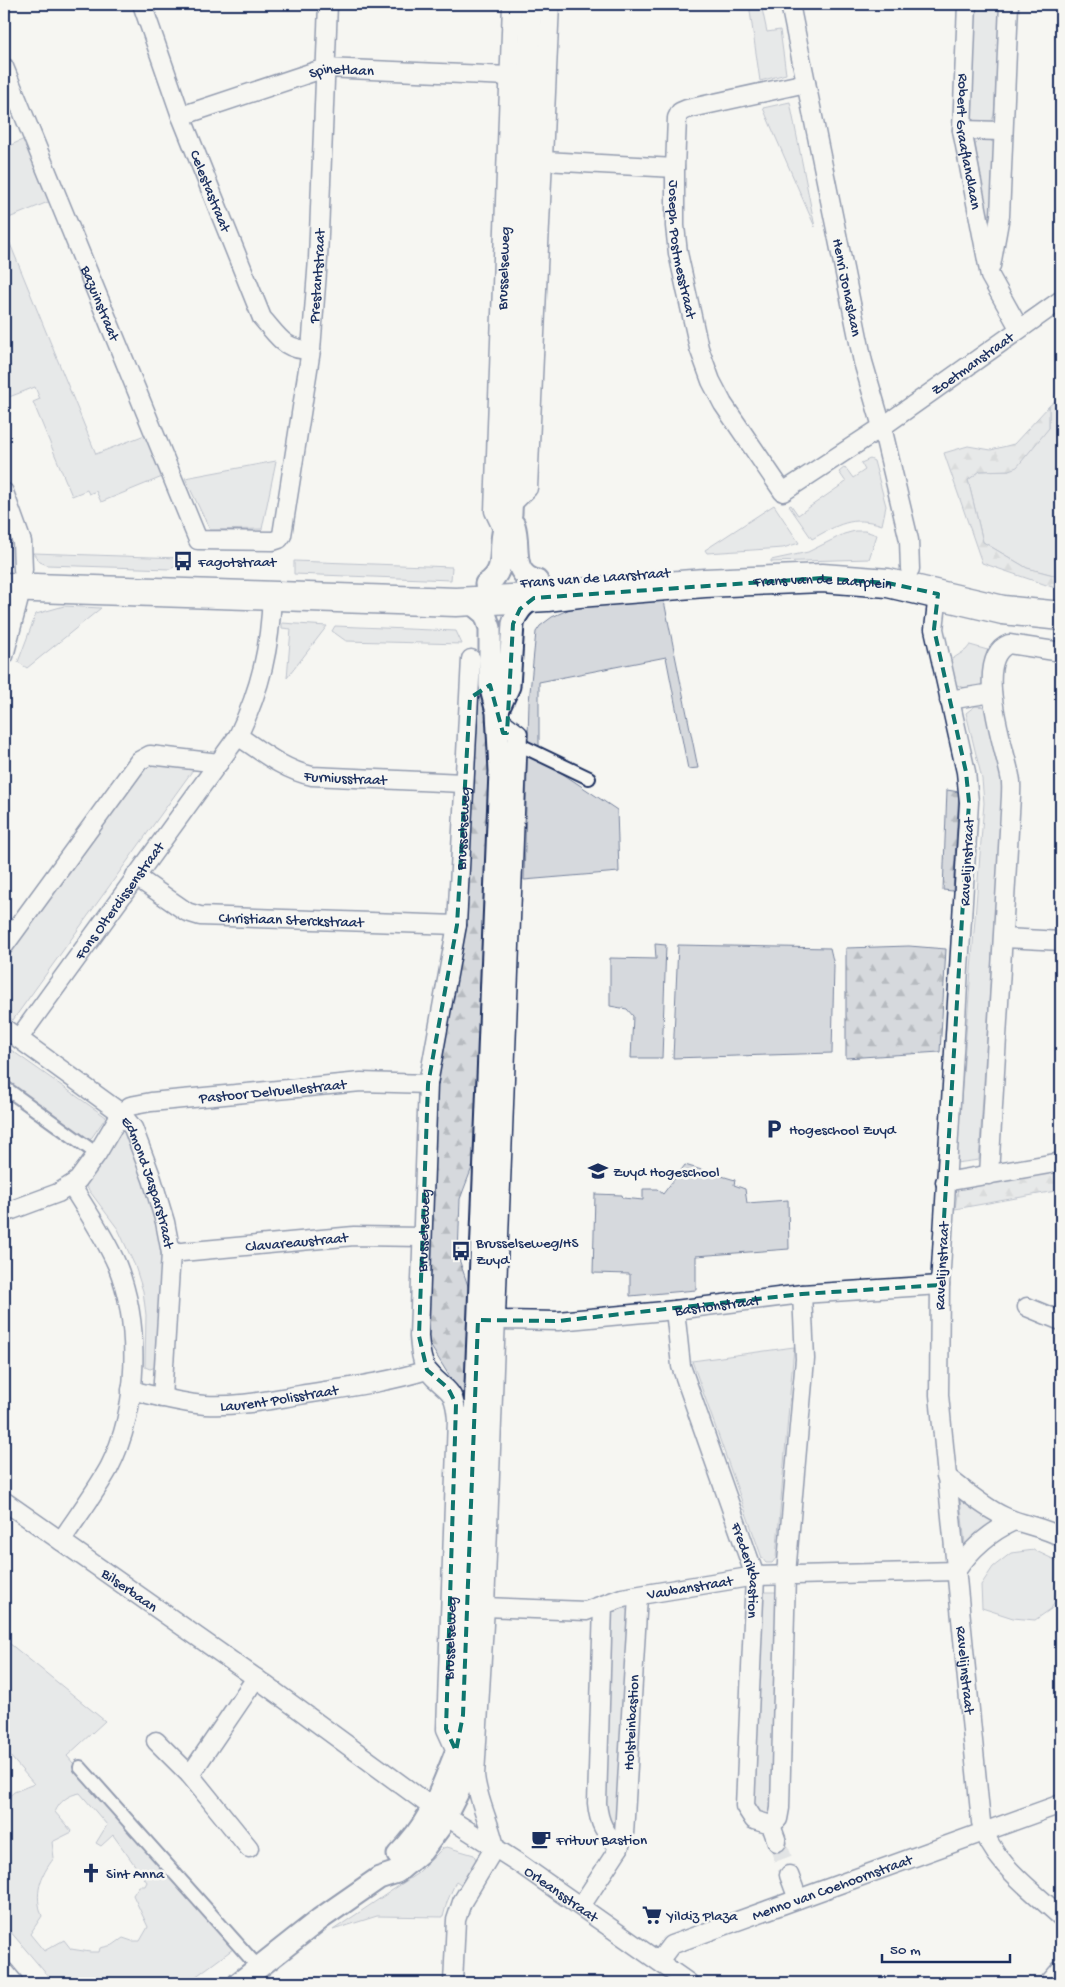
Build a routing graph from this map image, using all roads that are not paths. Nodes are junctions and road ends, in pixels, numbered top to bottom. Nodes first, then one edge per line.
1 (142, 4) edge
2 (328, 4) edge
3 (512, 4) edge
4 (531, 4) edge
5 (550, 4) edge
6 (790, 4) edge
7 (967, 4) edge
8 (1009, 4) edge
9 (4, 67) edge
10 (325, 68) junction
11 (509, 76) junction
12 (806, 83) junction
13 (181, 116) junction
14 (962, 130) junction
15 (1002, 131) junction
16 (544, 161) junction
17 (674, 168) junction
18 (990, 276) junction
19 (1061, 300) edge
20 (1019, 328) junction
21 (311, 350) junction
22 (882, 427) junction
23 (4, 492) edge
24 (508, 516) junction
25 (273, 541) joint
26 (910, 569) junction
27 (705, 577) junction
28 (13, 579) edge
29 (536, 590) junction
30 (495, 592) junction
31 (938, 594) junction
32 (272, 595) junction
33 (465, 601) junction
34 (1051, 615) edge
35 (1061, 652) edge
36 (4, 656) edge
37 (471, 659) dead end
38 (500, 685) junction
39 (992, 693) junction
40 (470, 698) junction
41 (950, 700) junction
42 (497, 715) junction
43 (238, 736) junction
44 (518, 744) junction
45 (219, 763) junction
46 (589, 778) dead end
47 (464, 783) junction
48 (135, 876) junction
49 (457, 925) junction
50 (1004, 938) junction
51 (1061, 941) edge
52 (4, 946) edge
53 (4, 1028) edge
54 (19, 1038) junction
55 (428, 1084) junction
56 (4, 1087) edge
57 (121, 1113) junction
58 (97, 1154) junction
59 (1061, 1162) edge
60 (989, 1175) junction
61 (945, 1182) junction
62 (71, 1185) junction
63 (4, 1213) edge
64 (422, 1237) junction
65 (171, 1252) junction
66 (940, 1285) junction
67 (488, 1286) junction
68 (802, 1294) junction
69 (1027, 1307) dead end
70 (675, 1310) junction
71 (496, 1320) junction
72 (1061, 1321) edge
73 (426, 1370) junction
74 (131, 1390) junction
75 (162, 1398) junction
76 (946, 1476) junction
77 (4, 1501) edge
78 (1014, 1521) junction
79 (1061, 1537) edge
80 (61, 1541) junction
81 (956, 1571) junction
82 (786, 1574) junction
83 (755, 1576) junction
84 (638, 1596) junction
85 (603, 1606) junction
86 (485, 1607) junction
87 (256, 1678) junction
88 (156, 1741) dead end
89 (458, 1746) junction
90 (80, 1767) dead end
91 (190, 1775) junction
92 (1061, 1804) edge
93 (440, 1813) junction
94 (771, 1825) junction
95 (984, 1833) junction
96 (777, 1842) tunnel mouth
97 (495, 1847) junction
98 (249, 1848) dead end
99 (619, 1848) junction
100 (789, 1875) tunnel mouth
101 (798, 1900) junction
102 (580, 1906) junction
103 (1061, 1917) edge
104 (659, 1961) junction
105 (258, 1967) junction
106 (1061, 1969) edge
107 (4, 1971) edge
108 (14, 1983) edge
109 (239, 1983) edge
110 (453, 1983) edge
111 (689, 1983) edge
112 (1049, 1983) edge

1 - 13 street, Celestastraat
2 - 10 street, Prestantstraat
3 - 11 street, Brusselseweg
4 - 24 street, Brusselseweg
5 - 16 street
6 - 12 street, Henri Jonaslaan
7 - 14 street, Robert Graaflandlaan
8 - 15 street, Robert Graaflandlaan
9 - 25 street, Bazuinstraat
10 - 11 street, Spinetlaan
10 - 13 street, Spinetlaan
10 - 21 street, Prestantstraat
11 - 24 street, Brusselseweg
12 - 17 street, Joseph Postmesstraat
12 - 22 street, Henri Jonaslaan
13 - 21 street, Celestastraat
14 - 15 street
14 - 18 street, Robert Graaflandlaan
15 - 18 street, Robert Graaflandlaan
16 - 17 street
16 - 24 street
17 - 22 street, Joseph Postmesstraat
18 - 20 street, Robert Graaflandlaan
19 - 20 street, Zoetmanstraat
20 - 22 street, Zoetmanstraat
21 - 25 street, Prestantstraat
22 - 26 street, Henri Jonaslaan
23 - 28 street
24 - 29 street, Brusselseweg
24 - 30 street, Brusselseweg
26 - 27 main road, Frans van de Laarplein
26 - 34 main road, Frans van de Laarplein
27 - 29 main road, Frans van de Laarstraat
27 - 31 main road, Frans van de Laarplein
28 - 30 main road
28 - 32 main road
28 - 36 street
29 - 30 main road, Frans van de Laarstraat
29 - 38 street, Brusselseweg
30 - 33 main road
31 - 34 main road, Frans van de Laarplein
31 - 41 street, Ravelijnstraat
32 - 33 main road
32 - 43 street, Fons Olterdissenstraat
33 - 38 street, Brusselseweg
35 - 39 street
37 - 40 street, Brusselseweg
38 - 40 street
38 - 42 street, Brusselseweg
39 - 41 street
39 - 50 street
40 - 47 street, Brusselseweg
41 - 61 street, Ravelijnstraat
42 - 44 street
42 - 67 street, Brusselseweg
43 - 45 street, Fons Olterdissenstraat
43 - 47 street, Furniusstraat
44 - 46 street
44 - 67 street, Brusselseweg
45 - 48 street, Fons Olterdissenstraat
45 - 52 street
47 - 49 street, Brusselseweg
48 - 49 street, Christiaan Sterckstraat
48 - 54 street, Fons Olterdissenstraat
49 - 55 street, Brusselseweg
50 - 51 street
50 - 60 street
53 - 54 street, Edmond Jasparstraat
54 - 57 street, Edmond Jasparstraat
55 - 57 street, Pastoor Delruellestraat
55 - 64 street, Brusselseweg
56 - 58 street
57 - 58 street
57 - 65 street, Edmond Jasparstraat
58 - 62 street
59 - 60 street
60 - 61 street
61 - 66 street, Ravelijnstraat
62 - 63 street
62 - 74 street
64 - 65 street, Clavareaustraat
64 - 73 street, Brusselseweg
65 - 75 street, Edmond Jasparstraat
66 - 68 street, Bastionstraat
66 - 76 street, Ravelijnstraat
67 - 71 street, Brusselseweg
67 - 89 street, Brusselseweg
68 - 70 street, Bastionstraat
68 - 82 street
69 - 72 street
70 - 71 street, Bastionstraat
70 - 83 street, Frederikbastion
71 - 86 street, Brusselseweg
73 - 75 street, Laurent Polisstraat
73 - 89 street, Brusselseweg
74 - 75 street, Laurent Polisstraat
74 - 80 street
76 - 78 street
76 - 81 street, Ravelijnstraat
77 - 80 street, Bilserbaan
78 - 79 street
78 - 81 street
80 - 87 street, Bilserbaan
81 - 82 street, Vaubanstraat
81 - 95 street, Ravelijnstraat
82 - 83 street, Vaubanstraat
82 - 94 street
83 - 84 street, Vaubanstraat
83 - 94 street, Frederikbastion
84 - 85 street, Vaubanstraat
84 - 99 street, Holsteinbastion
85 - 86 street, Vaubanstraat
85 - 99 street, Holsteinbastion
86 - 97 street, Brusselseweg
87 - 91 street
87 - 93 street, Bilserbaan
88 - 91 street
89 - 93 street, Brusselseweg
90 - 105 street
91 - 98 street
92 - 95 street, Menno van Coehoornstraat
93 - 97 street, Orleansstraat
93 - 105 street, Brusselseweg
94 - 96 street
95 - 101 street, Menno van Coehoornstraat
95 - 103 street, Ravelijnstraat
97 - 102 street, Orleansstraat
97 - 110 street
99 - 102 street, Holsteinbastion
100 - 101 street
101 - 104 street, Menno van Coehoornstraat
102 - 104 street, Orleansstraat
104 - 111 street, Orleansstraat
105 - 109 street, Brusselseweg
106 - 112 street
107 - 108 street

